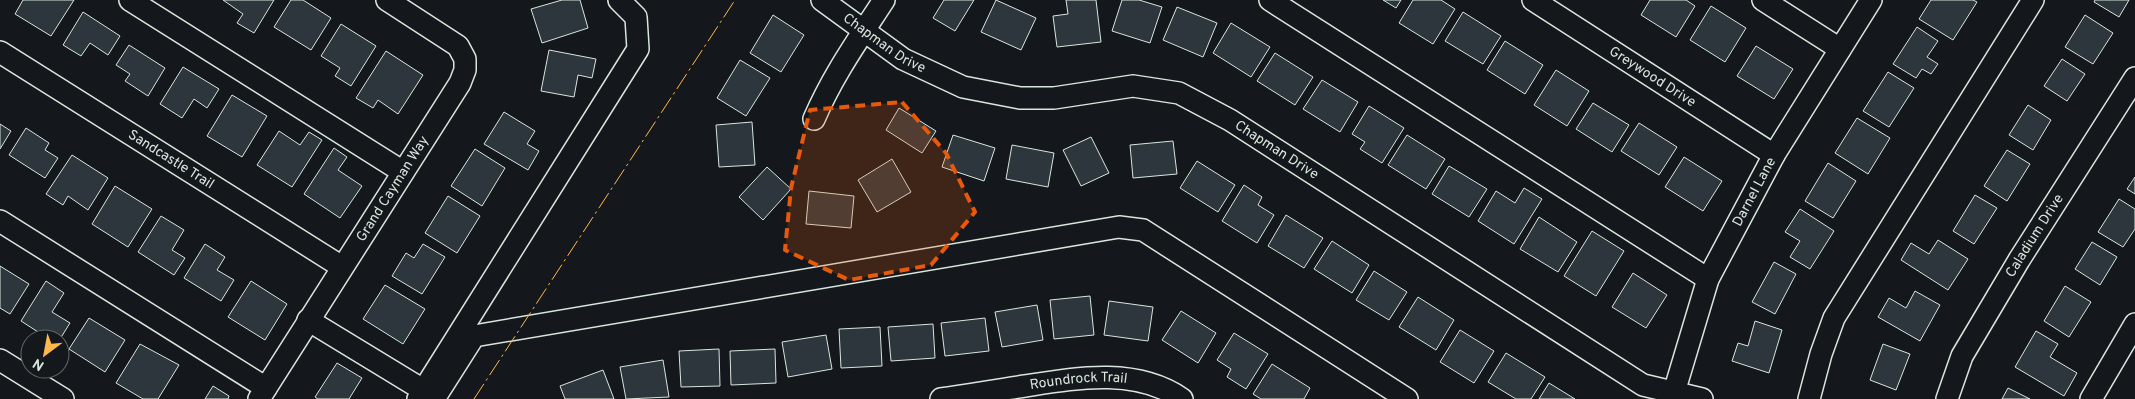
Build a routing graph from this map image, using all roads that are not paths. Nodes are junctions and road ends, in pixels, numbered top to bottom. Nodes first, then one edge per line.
1 (130, 0) edge
2 (387, 0) edge
3 (618, 0) edge
4 (822, 0) edge
5 (884, 0) edge
6 (1270, 0) edge
7 (1532, 0) edge
8 (1763, 0) edge
9 (1871, 0) edge
10 (2033, 0) edge
11 (865, 30) junction
12 (1840, 49) junction
13 (0, 52) edge
14 (2135, 78) edge
15 (814, 119) dead end
16 (1774, 155) junction
17 (403, 172) junction
18 (0, 221) edge
19 (342, 267) junction
20 (1708, 279) junction
21 (308, 320) junction
22 (2135, 324) edge
23 (0, 360) edge
24 (262, 393) edge
25 (425, 396) edge
26 (1672, 396) edge
27 (63, 399) edge
28 (941, 399) edge
29 (1182, 399) edge
30 (1406, 399) edge
31 (1702, 399) edge
32 (1809, 399) edge
33 (1947, 399) edge
34 (2091, 399) edge

1 - 17 street
2 - 17 street, Grand Cayman Way
3 - 25 street
4 - 11 street, Chapman Drive
5 - 11 street
6 - 20 street
7 - 16 street, Greywood Drive
8 - 12 street
9 - 12 street, Darnel Lane
10 - 32 street
11 - 15 street
11 - 26 street, Chapman Drive
12 - 16 street, Darnel Lane
13 - 19 street, Sandcastle Trail
14 - 33 street, Caladium Drive
16 - 20 street, Darnel Lane
17 - 19 street, Grand Cayman Way
18 - 24 street
19 - 21 street, Grand Cayman Way
20 - 26 street, Darnel Lane
21 - 24 street, Grand Cayman Way
21 - 25 street
22 - 34 street
23 - 27 street
25 - 30 street
26 - 31 street, Chapman Drive
28 - 29 street, Roundrock Trail

